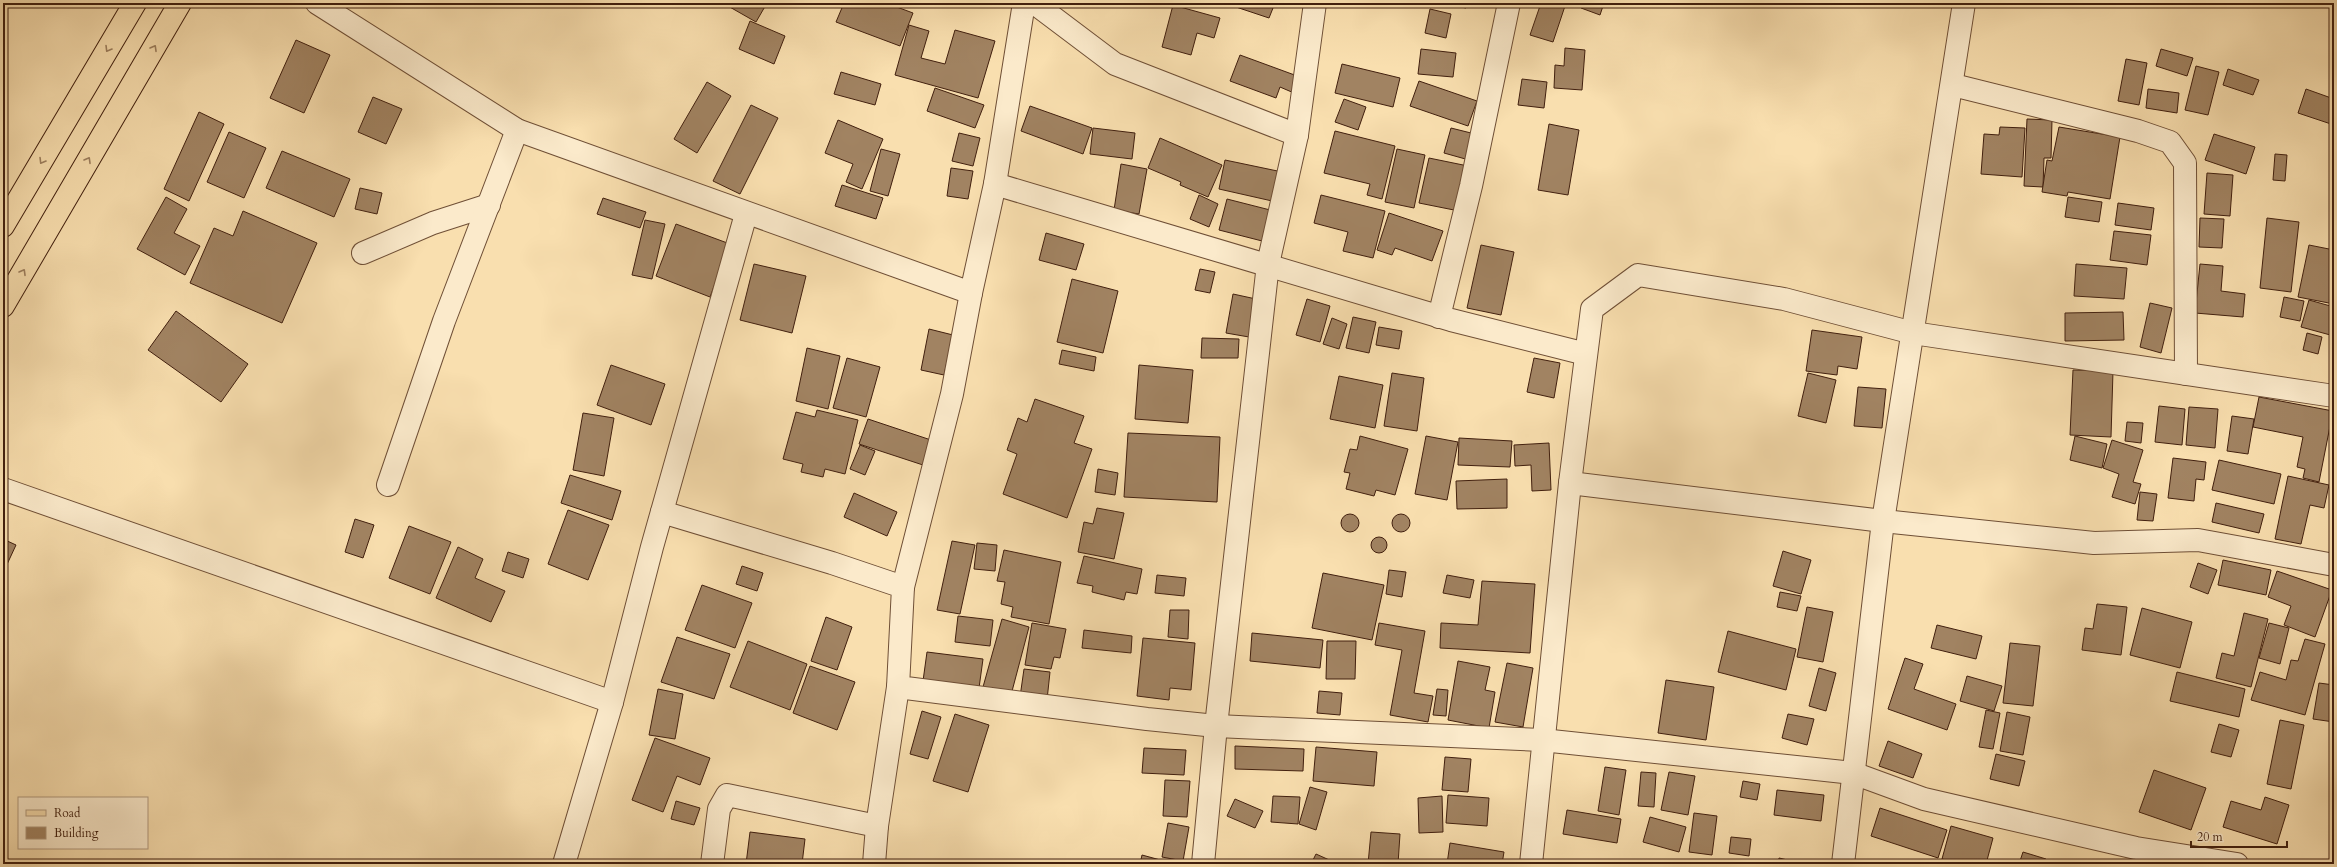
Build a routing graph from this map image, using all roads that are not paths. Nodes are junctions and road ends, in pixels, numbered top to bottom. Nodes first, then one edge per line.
1 (135, 3) edge
2 (180, 3) edge
3 (317, 3) edge
4 (1024, 3) edge
5 (1034, 3) edge
6 (1314, 3) edge
7 (1509, 3) edge
8 (1964, 3) edge
9 (1953, 85) junction
10 (517, 130) junction
11 (1297, 135) junction
12 (995, 184) junction
13 (489, 205) junction
14 (746, 214) junction
15 (3, 226) edge
16 (363, 253) dead end
17 (1268, 264) junction
18 (971, 293) junction
19 (3, 306) edge
20 (1439, 316) junction
21 (1913, 333) junction
22 (1586, 354) junction
23 (2186, 374) junction
24 (2334, 396) edge
25 (1570, 483) junction
26 (388, 485) dead end
27 (3, 489) edge
28 (662, 512) junction
29 (1883, 521) junction
30 (2334, 565) edge
31 (903, 587) junction
32 (898, 687) junction
33 (612, 702) junction
34 (1216, 726) junction
35 (1542, 740) junction
36 (1853, 773) junction
37 (877, 826) junction
38 (2212, 862) edge
39 (564, 864) edge
40 (712, 864) edge
41 (874, 864) edge
42 (1203, 864) edge
43 (1531, 864) edge
44 (1843, 864) edge
45 (2237, 864) edge

1 -> 15 main road
19 -> 2 main road
3 - 10 street
4 - 12 street
5 - 11 street
6 - 11 street
7 - 20 street
8 - 9 street
9 - 21 street
9 - 23 street
10 - 13 street
10 - 14 street
11 - 17 street
12 - 17 street
12 - 18 street
13 - 16 street
13 - 26 street
14 - 18 street
14 - 28 street
17 - 20 street
17 - 34 street
18 - 31 street
20 - 22 street
21 - 22 street
21 - 23 street
21 - 29 street
22 - 25 street
23 - 24 street
25 - 29 street
25 - 35 street
27 - 33 street
28 - 31 street
28 - 33 street
29 - 30 street
29 - 36 street
31 - 32 street
32 - 34 street
32 - 37 street
33 - 39 street
34 - 35 street
34 - 42 street
35 - 36 street
35 - 43 street
36 - 38 street
36 - 44 street
37 - 40 street
37 - 41 street
38 - 45 street

